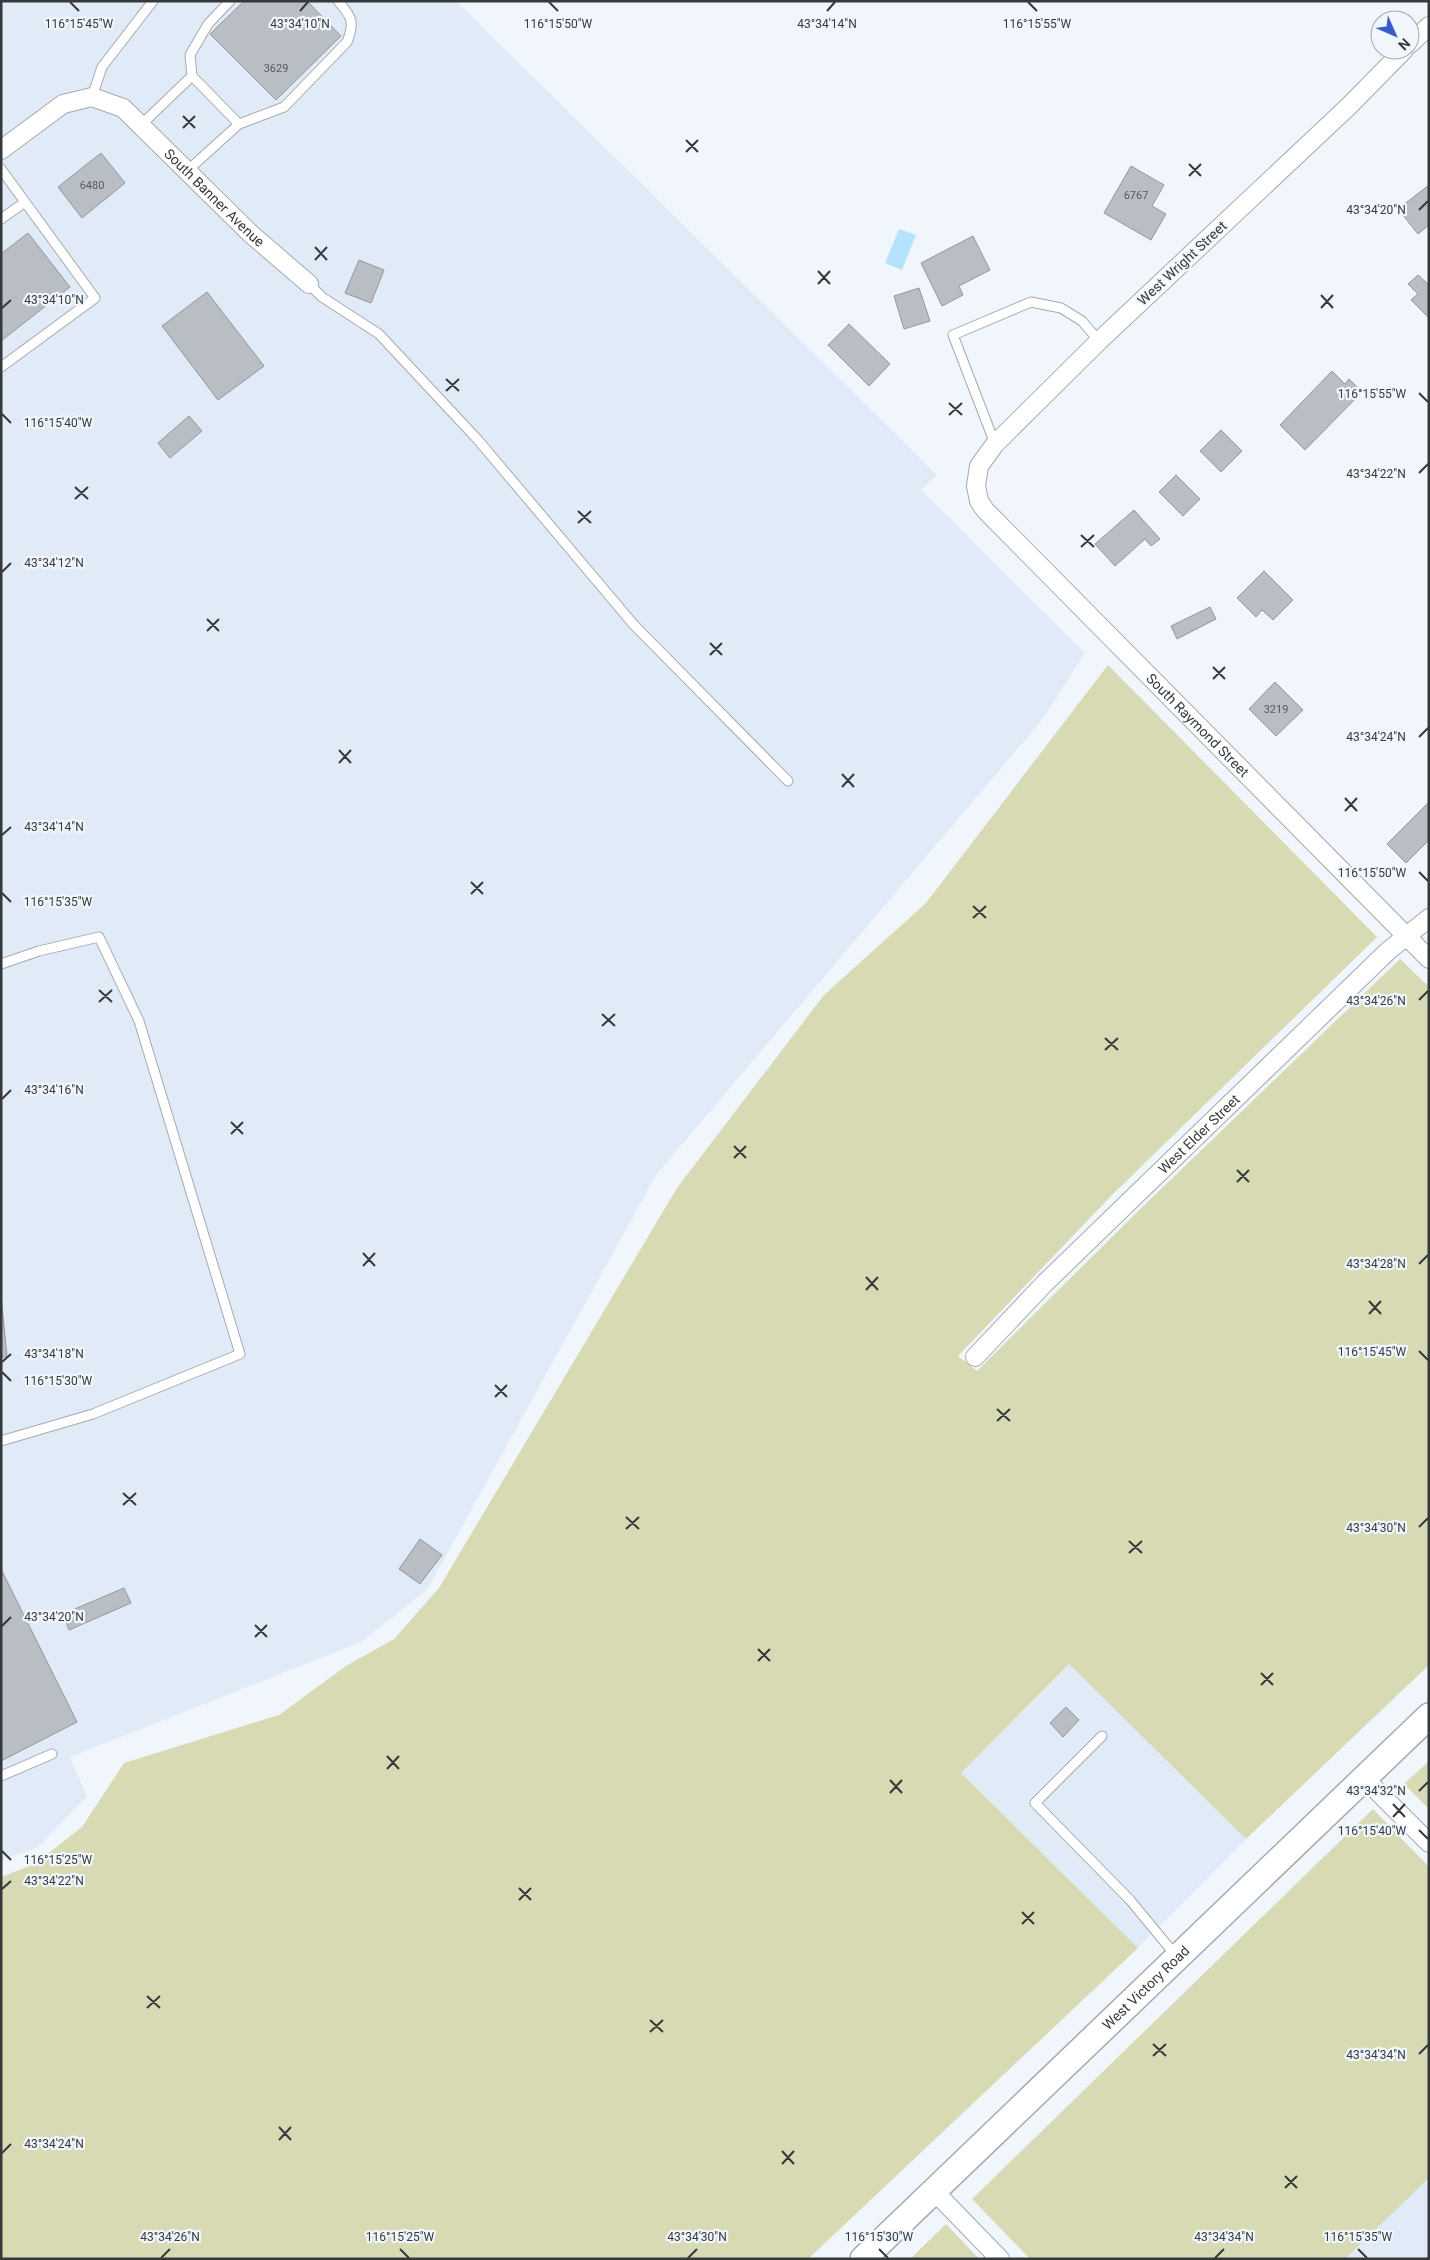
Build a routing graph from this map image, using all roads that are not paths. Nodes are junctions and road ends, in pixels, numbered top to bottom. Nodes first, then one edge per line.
1 (153, 1) edge
2 (230, 1) edge
3 (338, 1) edge
4 (1394, 60) edge
5 (192, 76) junction
6 (92, 97) junction
7 (239, 124) junction
8 (141, 126) junction
9 (1, 150) edge
10 (1, 169) edge
11 (187, 171) junction
12 (25, 202) junction
13 (1, 219) edge
14 (308, 284) joint
15 (1099, 341) junction
16 (1, 367) edge
17 (995, 444) junction
18 (976, 486) joint
19 (788, 781) dead end
20 (1429, 918) edge
21 (1406, 936) junction
22 (1429, 959) edge
23 (1, 964) edge
24 (974, 1357) dead end
25 (1, 1441) edge
26 (1429, 1716) edge
27 (1102, 1736) dead end
28 (52, 1754) dead end
29 (1, 1776) edge
30 (1364, 1778) junction
31 (1429, 1843) edge
32 (1177, 1957) junction
33 (934, 2191) junction
34 (863, 2259) edge
35 (1000, 2259) edge

1 - 6 lane
2 - 5 lane
3 - 7 lane
4 - 15 street, West Wright Street
5 - 7 lane
5 - 8 lane
6 - 8 street, South Banner Avenue
6 - 9 street
7 - 11 lane
8 - 11 street, South Banner Avenue
10 - 12 lane
11 - 14 street, South Banner Avenue
12 - 13 lane
12 - 16 lane
14 - 19 lane
15 - 17 street, West Wright Street
15 - 17 lane
17 - 18 street, West Wright Street
18 - 21 street, South Raymond Street
20 - 21 street, West Elder Street
21 - 22 street, South Raymond Street
21 - 24 street, West Elder Street
23 - 25 lane
26 - 30 main road, West Victory Road
27 - 32 lane
28 - 29 lane
30 - 31 street
30 - 32 main road, West Victory Road
32 - 33 main road, West Victory Road
33 - 34 main road, West Victory Road
33 - 35 street

